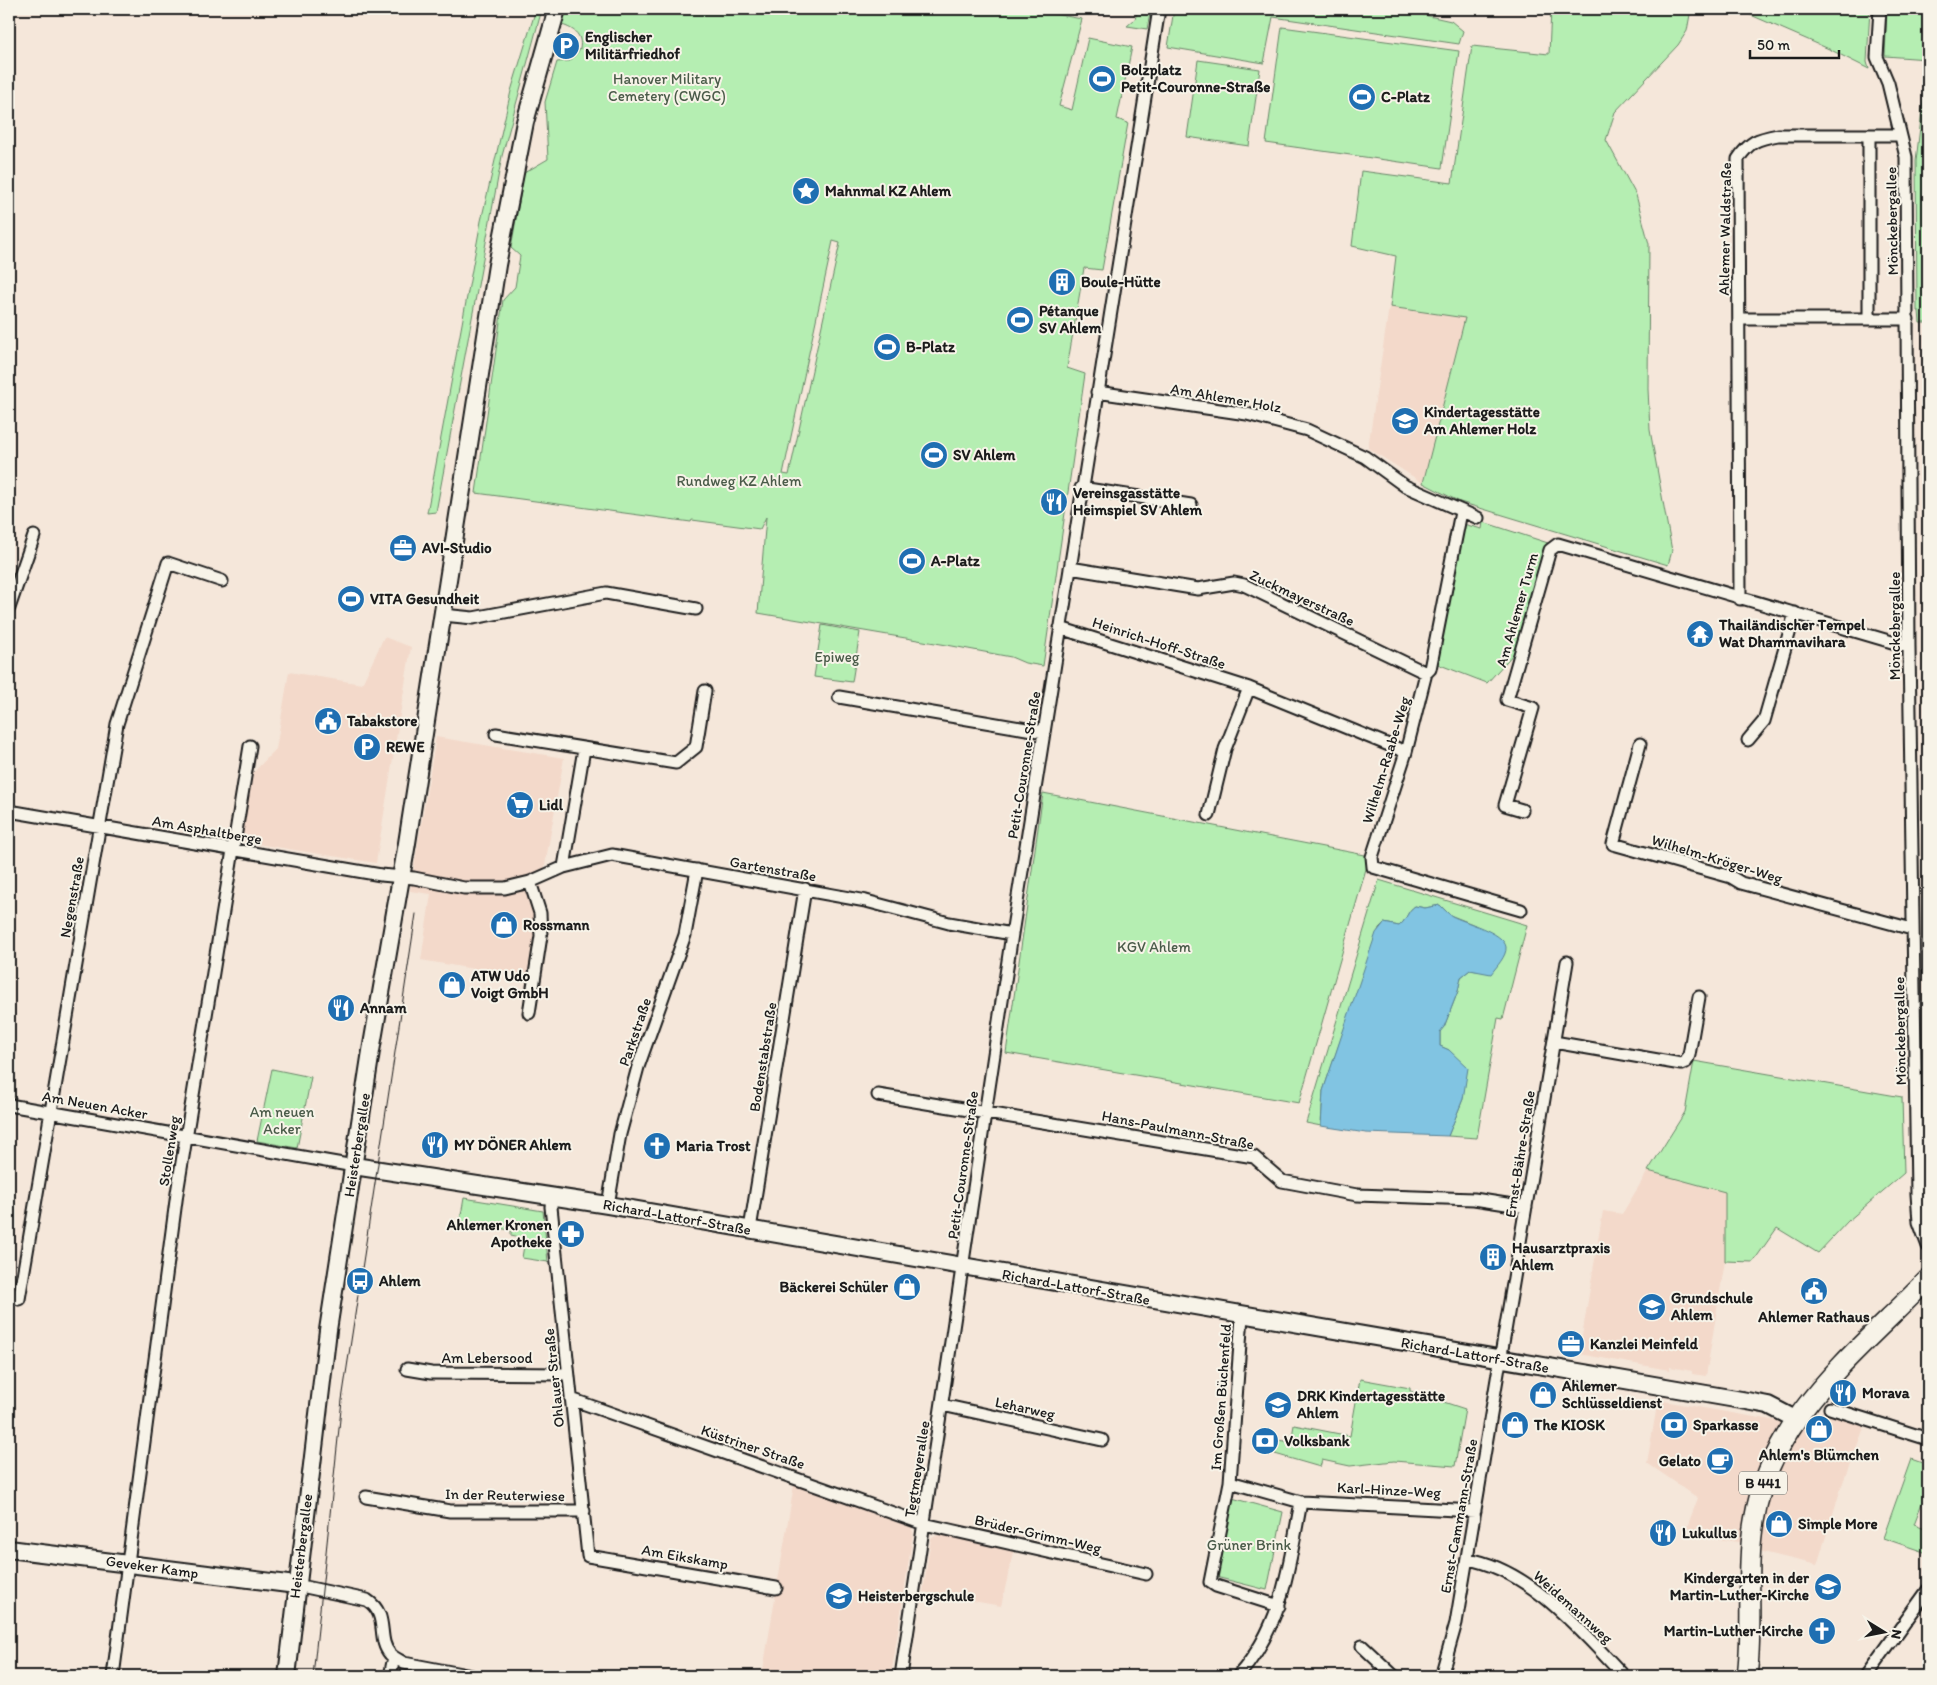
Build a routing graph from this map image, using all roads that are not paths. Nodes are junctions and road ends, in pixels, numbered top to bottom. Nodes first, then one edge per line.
1 (556, 9) edge
2 (1159, 9) edge
3 (1880, 9) edge
4 (1868, 135) junction
5 (1899, 135) junction
6 (1869, 318) junction
7 (1739, 319) junction
8 (1908, 319) junction
9 (1097, 392) junction
10 (1082, 488) junction
11 (1190, 504) dead end
12 (1461, 512) junction
13 (1478, 518) dead end
14 (34, 536) dead end
15 (1070, 568) junction
16 (222, 581) dead end
17 (1740, 599) junction
18 (9, 608) edge
19 (696, 609) dead end
20 (1795, 613) junction
21 (443, 615) junction
22 (1060, 628) junction
23 (1909, 647) junction
24 (1426, 673) junction
25 (1248, 688) junction
26 (705, 690) dead end
27 (839, 696) dead end
28 (1044, 732) junction
29 (496, 734) dead end
30 (1748, 740) dead end
31 (1640, 744) dead end
32 (250, 746) dead end
33 (584, 749) junction
34 (1406, 752) junction
35 (1522, 810) dead end
36 (9, 811) edge
37 (1209, 815) dead end
38 (99, 827) junction
39 (232, 850) junction
40 (564, 867) junction
41 (698, 870) junction
42 (401, 877) junction
43 (530, 882) junction
44 (805, 889) junction
45 (1521, 910) dead end
46 (1912, 929) junction
47 (1012, 934) junction
48 (1567, 962) dead end
49 (1699, 997) dead end
50 (529, 1013) dead end
51 (1554, 1042) junction
52 (878, 1095) dead end
53 (9, 1105) edge
54 (986, 1112) junction
55 (50, 1113) junction
56 (186, 1136) junction
57 (354, 1166) junction
58 (552, 1196) junction
59 (608, 1205) junction
60 (1526, 1207) junction
61 (750, 1229) junction
62 (1928, 1246) edge
63 (963, 1267) junction
64 (1928, 1279) edge
65 (19, 1299) dead end
66 (1242, 1316) junction
67 (1501, 1359) junction
68 (406, 1369) dead end
69 (568, 1374) junction
70 (571, 1399) junction
71 (942, 1405) junction
72 (1830, 1408) dead end
73 (1794, 1419) junction
74 (1928, 1439) edge
75 (1102, 1440) dead end
76 (1230, 1482) junction
77 (366, 1498) dead end
78 (1302, 1502) junction
79 (584, 1511) junction
80 (1474, 1511) junction
81 (924, 1524) junction
82 (9, 1549) edge
83 (588, 1556) joint
84 (1467, 1559) junction
85 (129, 1563) junction
86 (1146, 1574) dead end
87 (296, 1585) junction
88 (776, 1588) dead end
89 (1928, 1590) edge
90 (1279, 1606) junction
91 (1362, 1646) dead end
92 (394, 1657) junction
93 (417, 1671) edge
94 (113, 1676) edge
95 (287, 1676) edge
96 (390, 1676) edge
97 (472, 1676) edge
98 (901, 1676) edge
99 (1238, 1676) edge
100 (1394, 1676) edge
101 (1440, 1676) edge
102 (1624, 1676) edge
103 (1747, 1676) edge
104 (1866, 1676) edge

1 - 21 street, Heisterbergallee
2 - 9 street, Petit-Couronne-Straße
3 - 5 street, Mönckebergallee
4 - 5 street, Ahlemer Waldstraße
4 - 6 street, Mönckebergallee
4 - 7 street, Ahlemer Waldstraße
5 - 8 street, Mönckebergallee
6 - 7 street
6 - 8 street
7 - 17 street, Ahlemer Waldstraße
8 - 23 street, Mönckebergallee
9 - 10 street, Petit-Couronne-Straße
9 - 12 street, Am Ahlemer Holz
10 - 11 street
10 - 15 street, Petit-Couronne-Straße
12 - 13 street, Am Ahlemer Holz
12 - 24 street, Wilhelm-Raabe-Weg
14 - 18 street
15 - 22 street, Petit-Couronne-Straße
15 - 24 street, Zuckmayerstraße
16 - 38 street, Negenstraße
17 - 20 street, Am Ahlemer Turm
17 - 35 street, Am Ahlemer Turm
19 - 21 street
20 - 23 street, Am Ahlemer Turm
20 - 30 street
21 - 42 street, Heisterbergallee
22 - 25 street, Heinrich-Hoff-Straße
22 - 28 street, Petit-Couronne-Straße
23 - 46 street, Mönckebergallee
24 - 34 street, Wilhelm-Raabe-Weg
25 - 34 street, Heinrich-Hoff-Straße
25 - 37 street
26 - 33 street
27 - 28 street
28 - 47 street, Petit-Couronne-Straße
29 - 33 street
31 - 46 street, Wilhelm-Kröger-Weg
32 - 39 street, Stollenweg
33 - 40 street
34 - 45 street, Wilhelm-Raabe-Weg
36 - 38 street, Am Asphaltberge
38 - 39 street, Am Asphaltberge
38 - 55 street, Negenstraße
39 - 42 street, Am Asphaltberge
39 - 56 street, Stollenweg
40 - 41 street, Gartenstraße
40 - 43 street, Gartenstraße
41 - 44 street, Gartenstraße
41 - 59 street, Parkstraße
42 - 43 street, Gartenstraße
42 - 57 street, Heisterbergallee
43 - 50 street
44 - 47 street, Gartenstraße
44 - 61 street, Bodenstabstraße
46 - 62 street, Mönckebergallee
47 - 54 street, Petit-Couronne-Straße
48 - 51 street, Ernst-Bähre-Straße
49 - 51 street
51 - 60 street, Ernst-Bähre-Straße
52 - 54 street, Hans-Paulmann-Straße
53 - 55 street, Am Neuen Acker
54 - 60 street, Hans-Paulmann-Straße
54 - 63 street, Petit-Couronne-Straße
55 - 56 street, Am Neuen Acker
55 - 65 street, Negenstraße
56 - 57 street, Am Neuen Acker
56 - 85 street, Stollenweg
57 - 58 street, Richard-Lattorf-Straße
57 - 87 street, Heisterbergallee
58 - 59 street, Richard-Lattorf-Straße
58 - 69 street, Ohlauer Straße
59 - 61 street, Richard-Lattorf-Straße
60 - 67 street, Ernst-Bähre-Straße
61 - 63 street, Richard-Lattorf-Straße
63 - 66 street, Richard-Lattorf-Straße
63 - 71 street, Tegtmeyerallee
64 - 73 main road, B 441
66 - 67 street, Richard-Lattorf-Straße
66 - 76 street, Im Großen Büchenfeld
67 - 73 street, Richard-Lattorf-Straße
67 - 80 street, Ernst-Cammann-Straße
68 - 69 street, Am Lebersood
69 - 70 street, Ohlauer Straße
70 - 79 street, Ohlauer Straße
70 - 81 street, Küstriner Straße
71 - 75 street, Leharweg
71 - 81 street, Tegtmeyerallee
72 - 74 street
73 - 103 main road, B 441
76 - 78 street, Im Großen Büchenfeld
76 - 90 street, Im Großen Büchenfeld
77 - 79 street, In der Reuterwiese
78 - 80 street, Karl-Hinze-Weg
78 - 90 street
79 - 83 street, Ohlauer Straße
80 - 84 street, Ernst-Cammann-Straße
81 - 86 street, Brüder-Grimm-Weg
81 - 98 street, Tegtmeyerallee
82 - 85 street, Geveker Kamp
83 - 88 street, Am Eikskamp
84 - 101 street, Ernst-Cammann-Straße
84 - 102 street, Weidemannweg
85 - 87 street, Geveker Kamp
85 - 94 street, Stollenweg
87 - 92 street
87 - 95 street, Heisterbergallee
89 - 104 street
90 - 99 street
91 - 100 street
92 - 93 street
92 - 96 street
93 - 97 street

